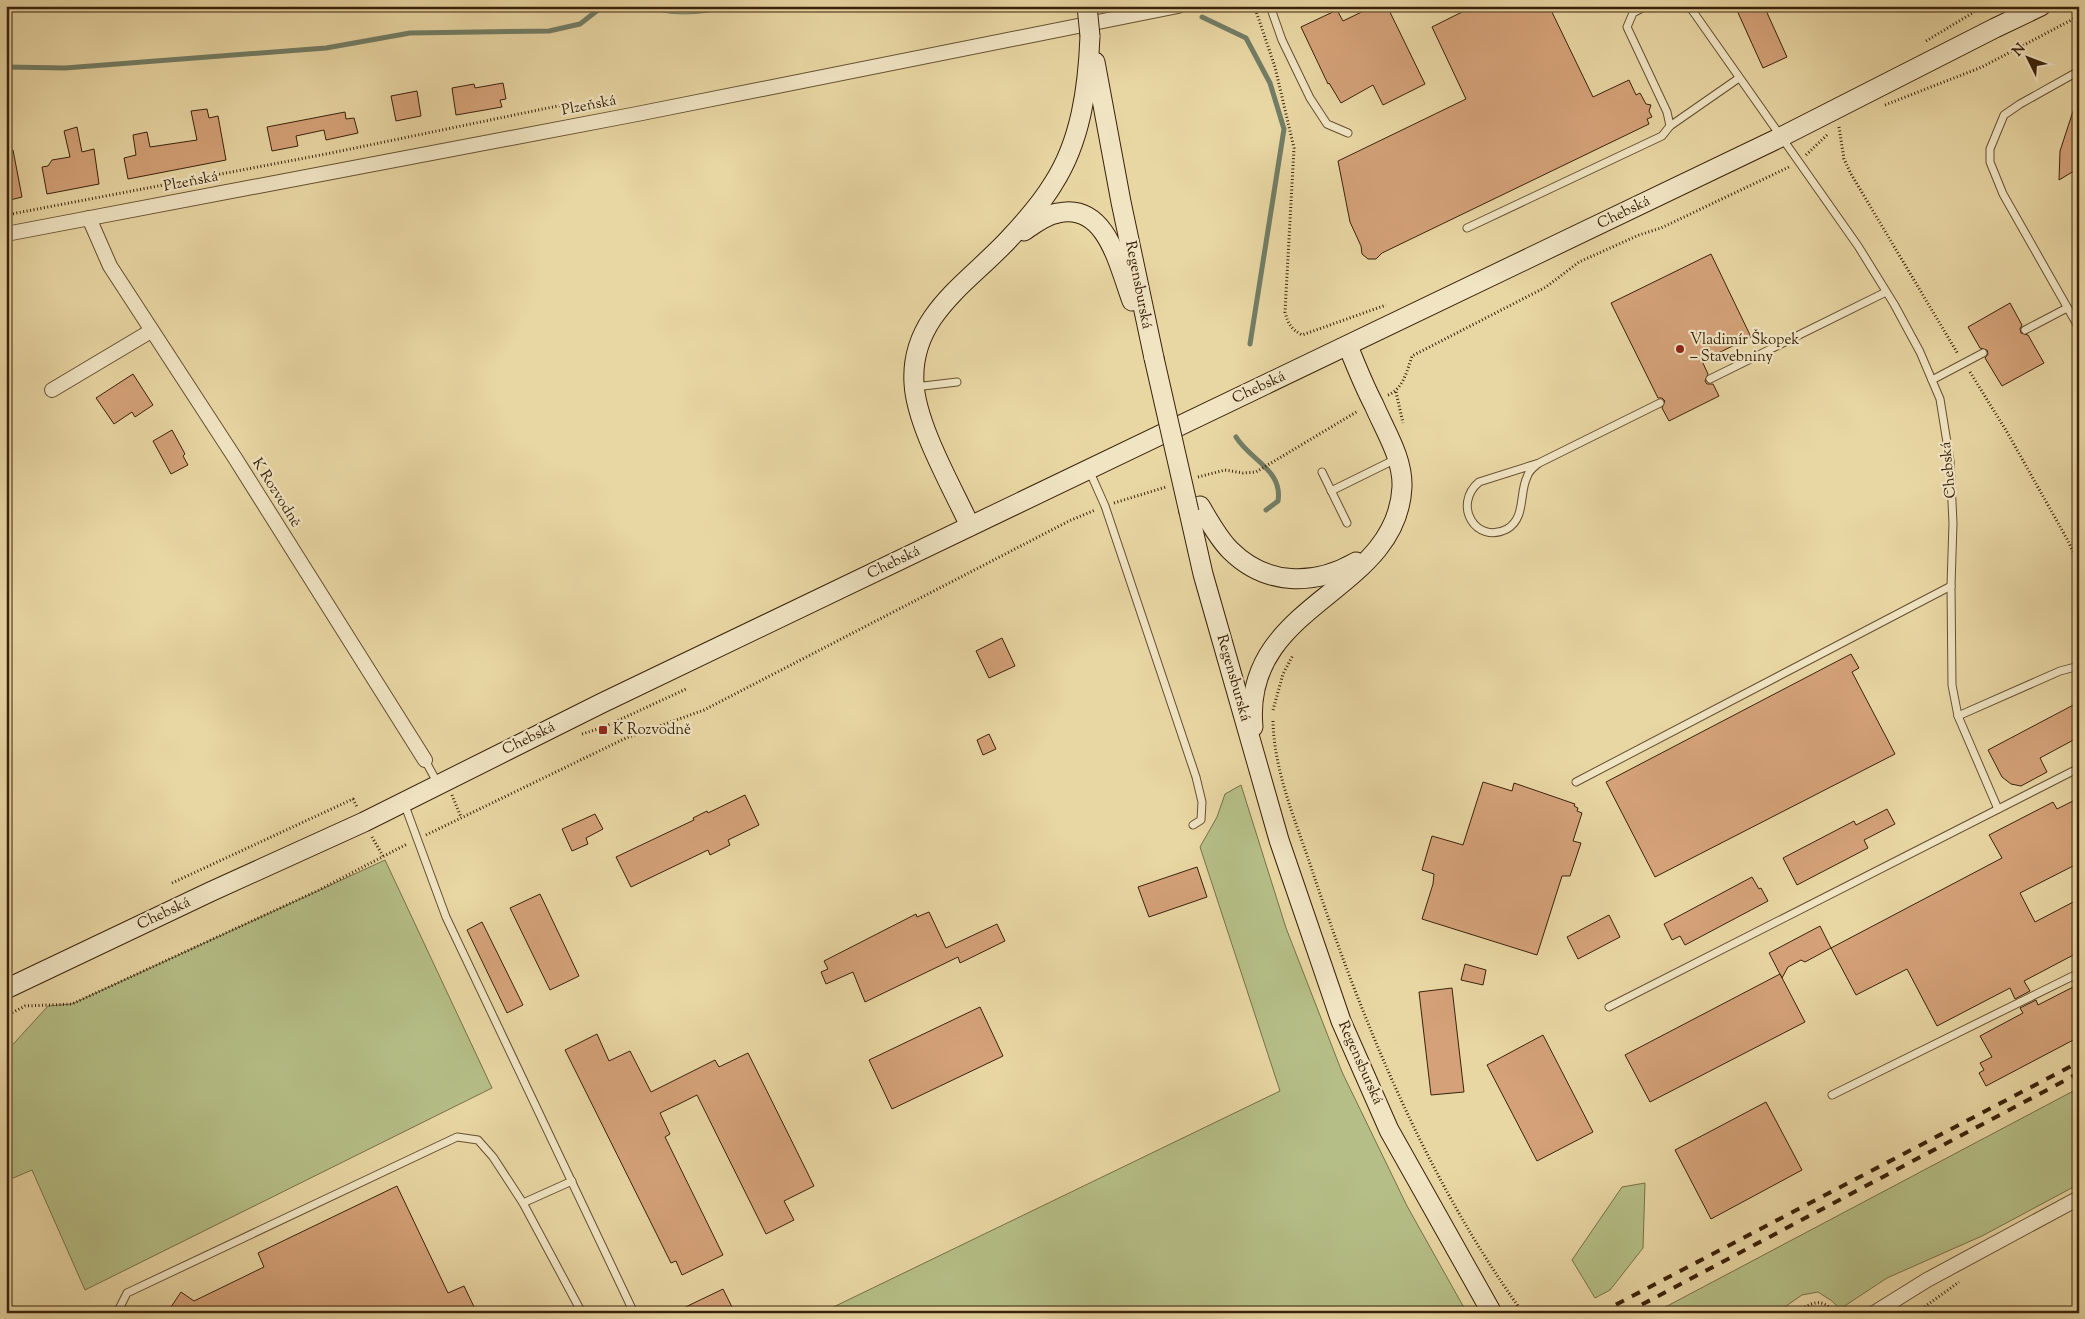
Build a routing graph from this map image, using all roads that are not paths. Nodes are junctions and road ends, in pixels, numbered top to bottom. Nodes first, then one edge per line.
1 (1087, 6) edge
2 (1178, 6) edge
3 (1270, 6) edge
4 (1646, 6) edge
5 (1686, 6) edge
6 (2041, 6) edge
7 (1093, 71) junction
8 (2079, 71) edge
9 (1739, 78) junction
10 (1670, 126) junction
11 (1348, 133) dead end
12 (1781, 137) junction
13 (89, 218) junction
14 (1467, 228) dead end
15 (6, 234) edge
16 (1008, 241) junction
17 (1886, 292) junction
18 (2067, 308) junction
19 (2079, 328) edge
20 (1144, 329) junction
21 (2025, 330) dead end
22 (151, 331) junction
23 (1348, 346) junction
24 (1983, 353) dead end
25 (1710, 379) dead end
26 (1932, 380) junction
27 (957, 382) dead end
28 (914, 387) junction
29 (52, 390) dead end
30 (1660, 404) dead end
31 (1398, 458) junction
32 (1539, 463) junction
33 (1089, 469) junction
34 (1322, 472) dead end
35 (1331, 491) junction
36 (1194, 509) junction
37 (1347, 523) dead end
38 (970, 526) junction
39 (1388, 535) junction
40 (1951, 586) junction
41 (2079, 666) edge
42 (1958, 716) junction
43 (425, 760) joint
44 (2079, 768) edge
45 (1262, 780) junction
46 (1576, 782) dead end
47 (438, 784) junction
48 (404, 802) junction
49 (1998, 809) junction
50 (1193, 824) dead end
51 (2079, 972) edge
52 (6, 989) edge
53 (1609, 1007) dead end
54 (1832, 1096) dead end
55 (572, 1181) junction
56 (2079, 1198) edge
57 (523, 1203) junction
58 (117, 1313) edge
59 (582, 1313) edge
60 (634, 1313) edge
61 (1492, 1313) edge
62 (1874, 1313) edge

1 - 7 main road, bridge
2 - 13 street, Plzeňská
3 - 11 lane
4 - 10 lane
5 - 9 lane
6 - 12 main road, Chebská
7 - 16 main road
7 - 20 main road, Regensburská
8 - 18 lane
9 - 10 lane
9 - 12 lane
10 - 14 lane
12 - 17 lane, Chebská
12 - 23 main road, Chebská
13 - 15 street, Plzeňská
13 - 22 street, K Rozvodně
16 - 20 main road
16 - 28 main road
17 - 25 lane
17 - 26 lane, Chebská
18 - 19 lane
18 - 21 lane
20 - 36 main road, Regensburská, bridge
22 - 29 street
22 - 43 street, K Rozvodně
23 - 31 main road
23 - 33 main road, Chebská
24 - 26 lane
26 - 40 lane, Chebská
27 - 28 lane
28 - 38 main road
30 - 32 lane
31 - 35 lane
31 - 39 main road
32 - 32 lane
33 - 38 main road, Chebská
33 - 50 lane
34 - 35 lane
35 - 37 lane
36 - 39 main road
36 - 45 main road, Regensburská
38 - 47 main road, Chebská
39 - 45 main road
40 - 42 lane, Chebská
40 - 46 lane
41 - 42 lane
42 - 49 lane, Chebská
43 - 47 lane, K Rozvodně
44 - 49 lane
45 - 61 main road, Regensburská
47 - 48 main road, Chebská
48 - 52 main road, Chebská
48 - 55 lane
49 - 53 lane
51 - 54 lane
55 - 57 lane
55 - 60 lane
56 - 62 street
57 - 58 lane
57 - 59 lane

